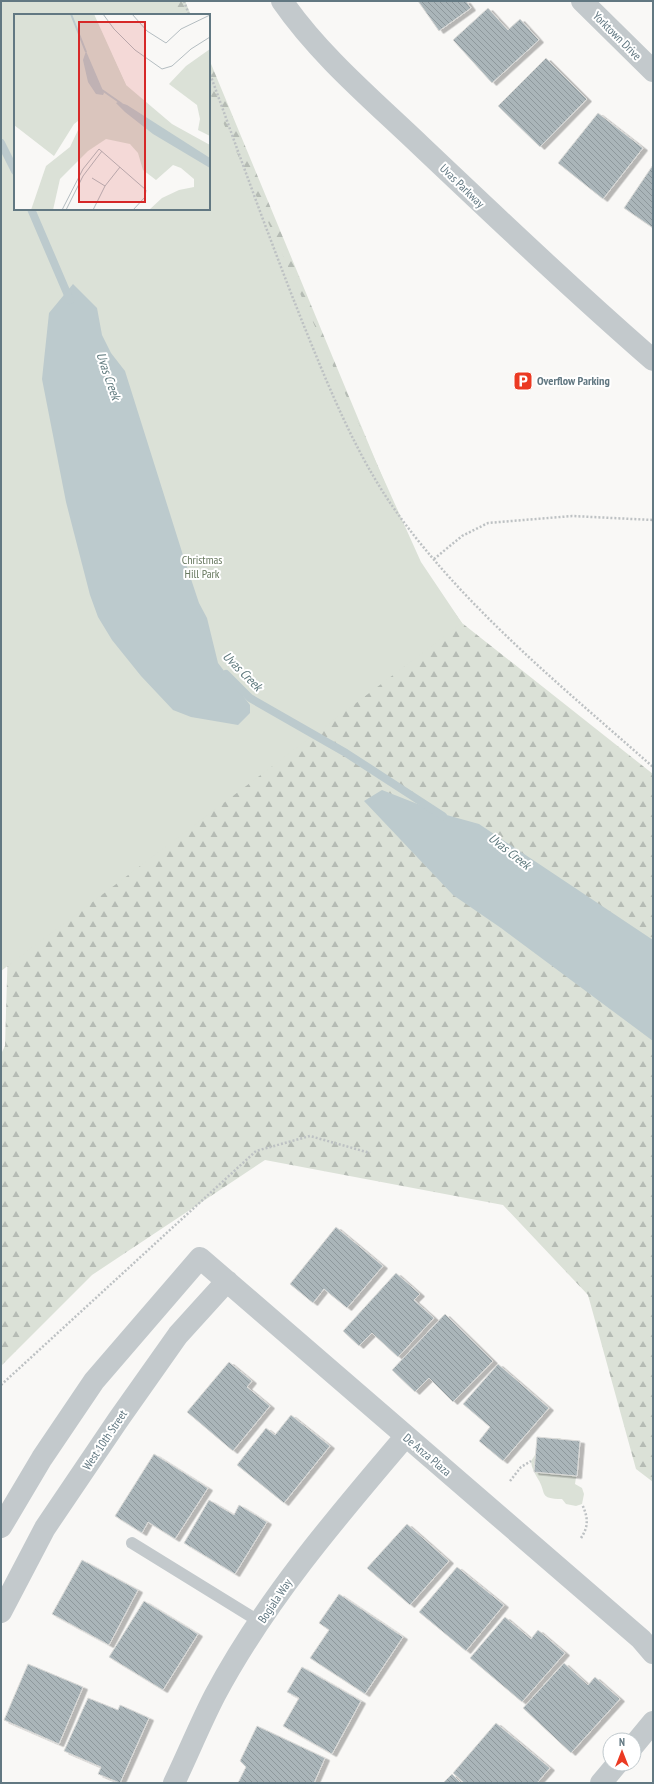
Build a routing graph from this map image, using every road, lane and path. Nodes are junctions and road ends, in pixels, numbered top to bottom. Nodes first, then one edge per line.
1 (184, 1) edge
2 (282, 1) edge
3 (582, 1) edge
4 (189, 14) edge
5 (653, 71) edge
6 (210, 74) edge
7 (653, 360) edge
8 (653, 520) edge
9 (434, 559) junction
10 (653, 767) edge
11 (370, 1153) dead end
12 (227, 1281) junction
13 (1, 1385) edge
14 (405, 1437) junction
15 (531, 1461) dead end
16 (510, 1481) dead end
17 (582, 1504) dead end
18 (1, 1528) edge
19 (581, 1538) dead end
20 (132, 1543) dead end
21 (1, 1612) edge
22 (260, 1622) junction
23 (653, 1652) edge
24 (653, 1722) edge
25 (642, 1735) edge
26 (610, 1772) edge
27 (174, 1783) edge
28 (601, 1783) edge

1 - 4 path
2 - 7 street, Uvas Parkway
3 - 5 street, Yorktown Drive
6 - 9 path
8 - 9 path
9 - 10 path
11 - 13 path
12 - 14 street, De Anza Plaza
12 - 18 street, De Anza Plaza
12 - 21 street, West 10th Street
14 - 22 street, Bogiala Way
14 - 23 street, De Anza Plaza
15 - 16 path
17 - 19 path
20 - 22 lane
22 - 27 street, Bogiala Way
24 - 25 street
26 - 28 street

